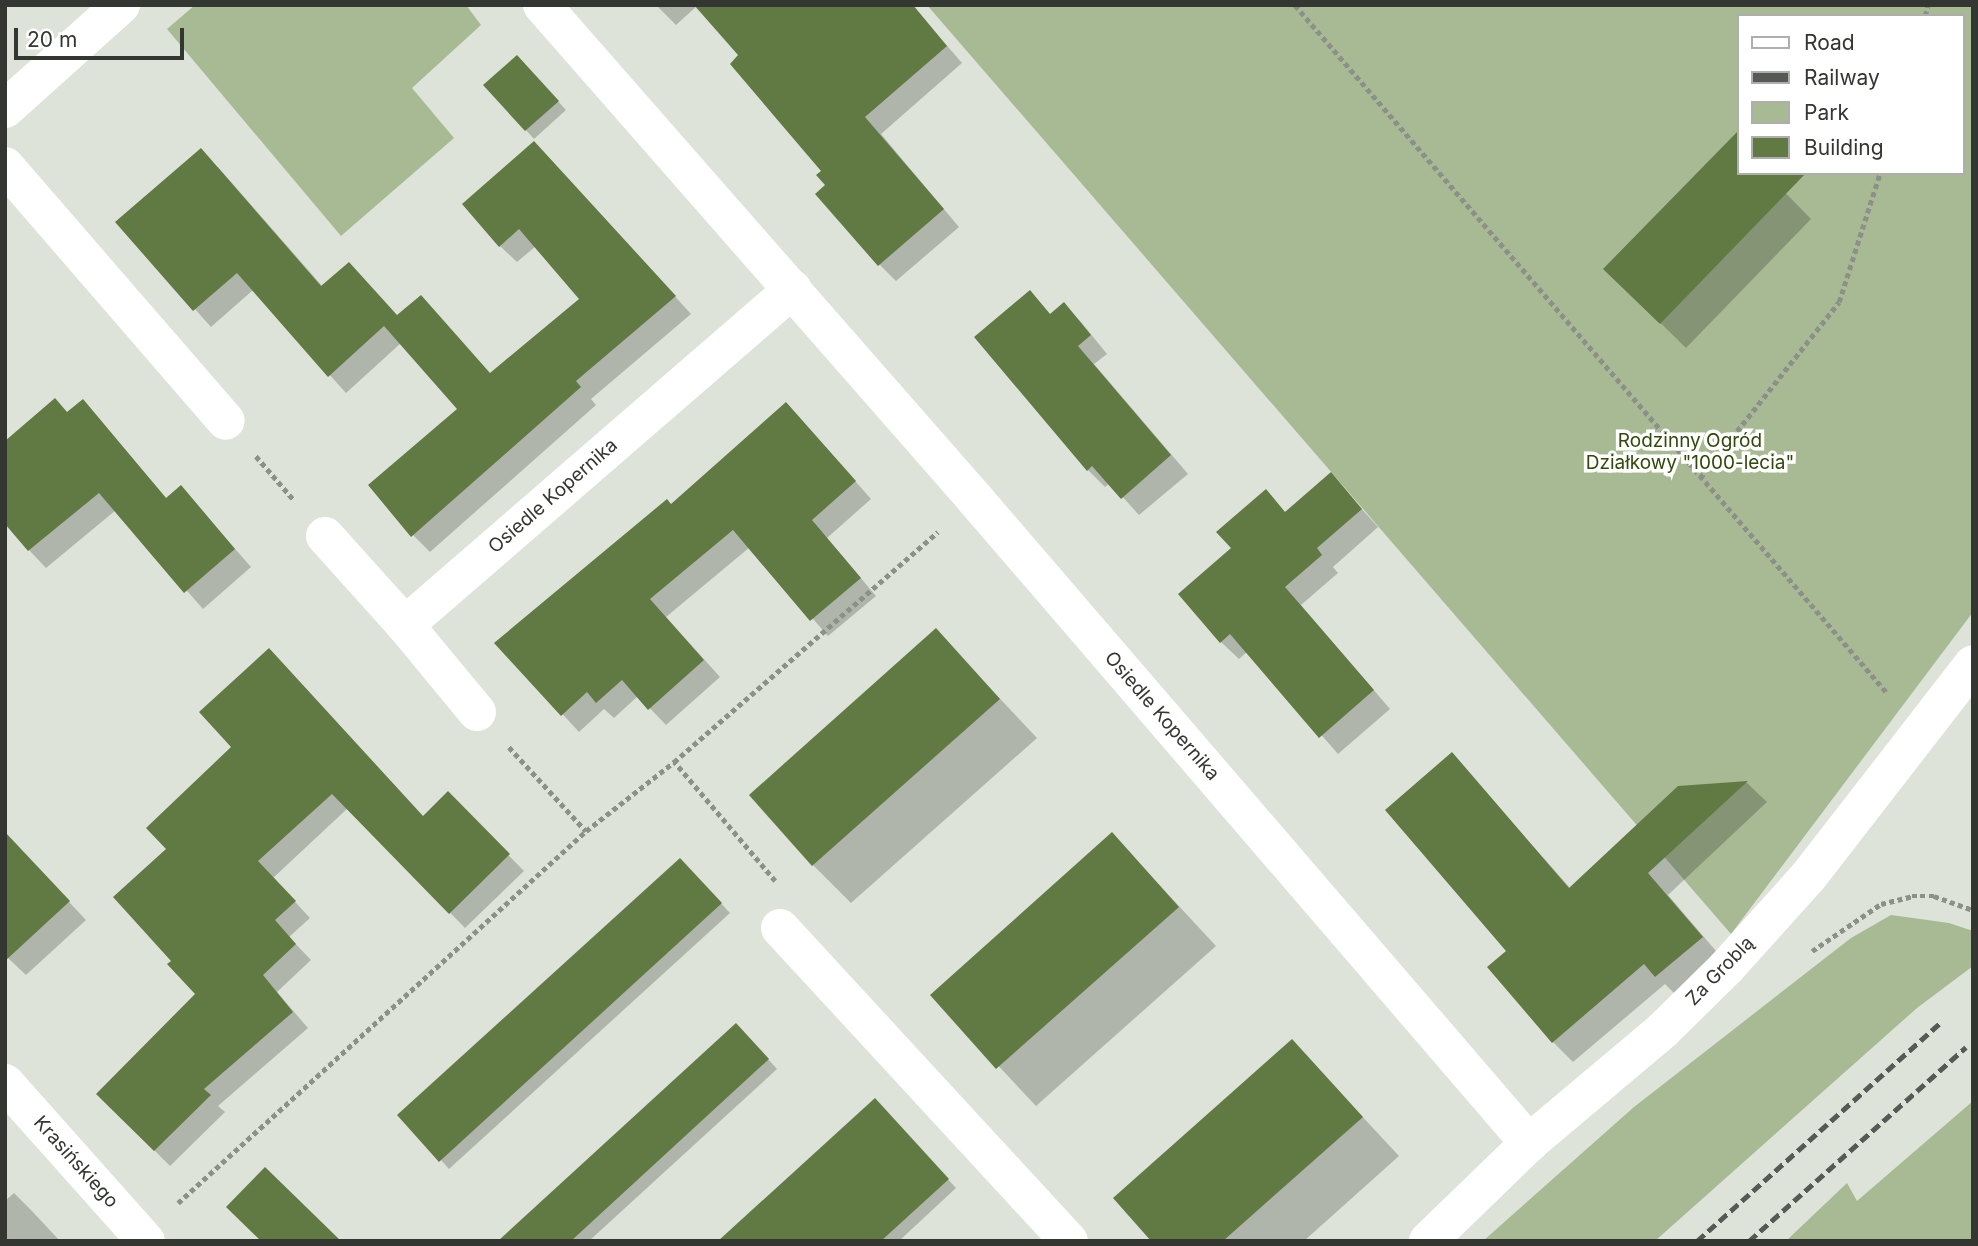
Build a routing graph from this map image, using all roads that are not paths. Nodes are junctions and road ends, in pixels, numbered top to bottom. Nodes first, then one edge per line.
1 (121, 5) edge
2 (542, 5) edge
3 (5, 109) edge
4 (5, 166) edge
5 (793, 289) junction
6 (226, 421) road end
7 (325, 536) road end
8 (405, 625) junction
9 (1973, 664) edge
10 (477, 712) road end
11 (780, 928) road end
12 (5, 1083) edge
13 (1530, 1143) junction
14 (144, 1238) edge
15 (1069, 1241) edge
16 (1428, 1241) edge

1 - 3 street
2 - 5 street, Osiedle Kopernika
4 - 6 street
5 - 8 street, Osiedle Kopernika
5 - 13 street, Osiedle Kopernika
7 - 8 street
8 - 10 street
9 - 13 street, Za Groblą
11 - 15 street
12 - 14 street, Krasińskiego
13 - 16 street, Za Groblą

